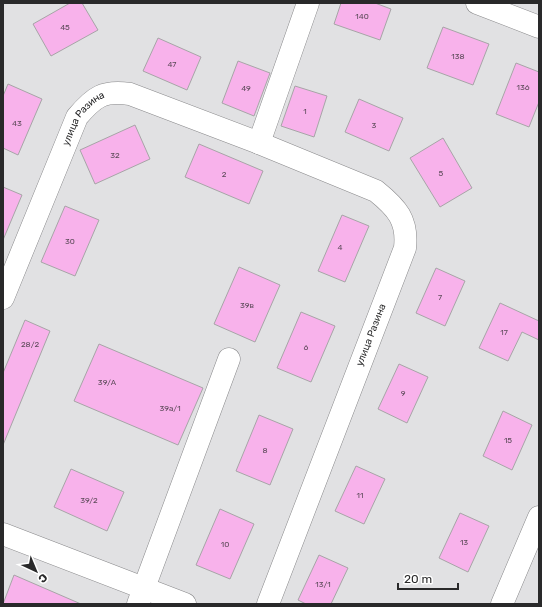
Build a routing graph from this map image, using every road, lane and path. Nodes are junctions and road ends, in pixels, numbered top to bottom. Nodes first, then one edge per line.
1 (308, 3) edge
2 (477, 3) edge
3 (539, 27) edge
4 (259, 142) junction
5 (3, 298) edge
6 (229, 359) dead end
7 (539, 517) edge
8 (3, 534) edge
9 (141, 596) edge
10 (185, 604) edge
11 (268, 604) edge
12 (502, 604) edge

1 - 4 street
2 - 3 street
4 - 5 street, улица Разина
4 - 11 street, улица Разина
6 - 9 street
7 - 12 street
8 - 9 street
9 - 10 street

